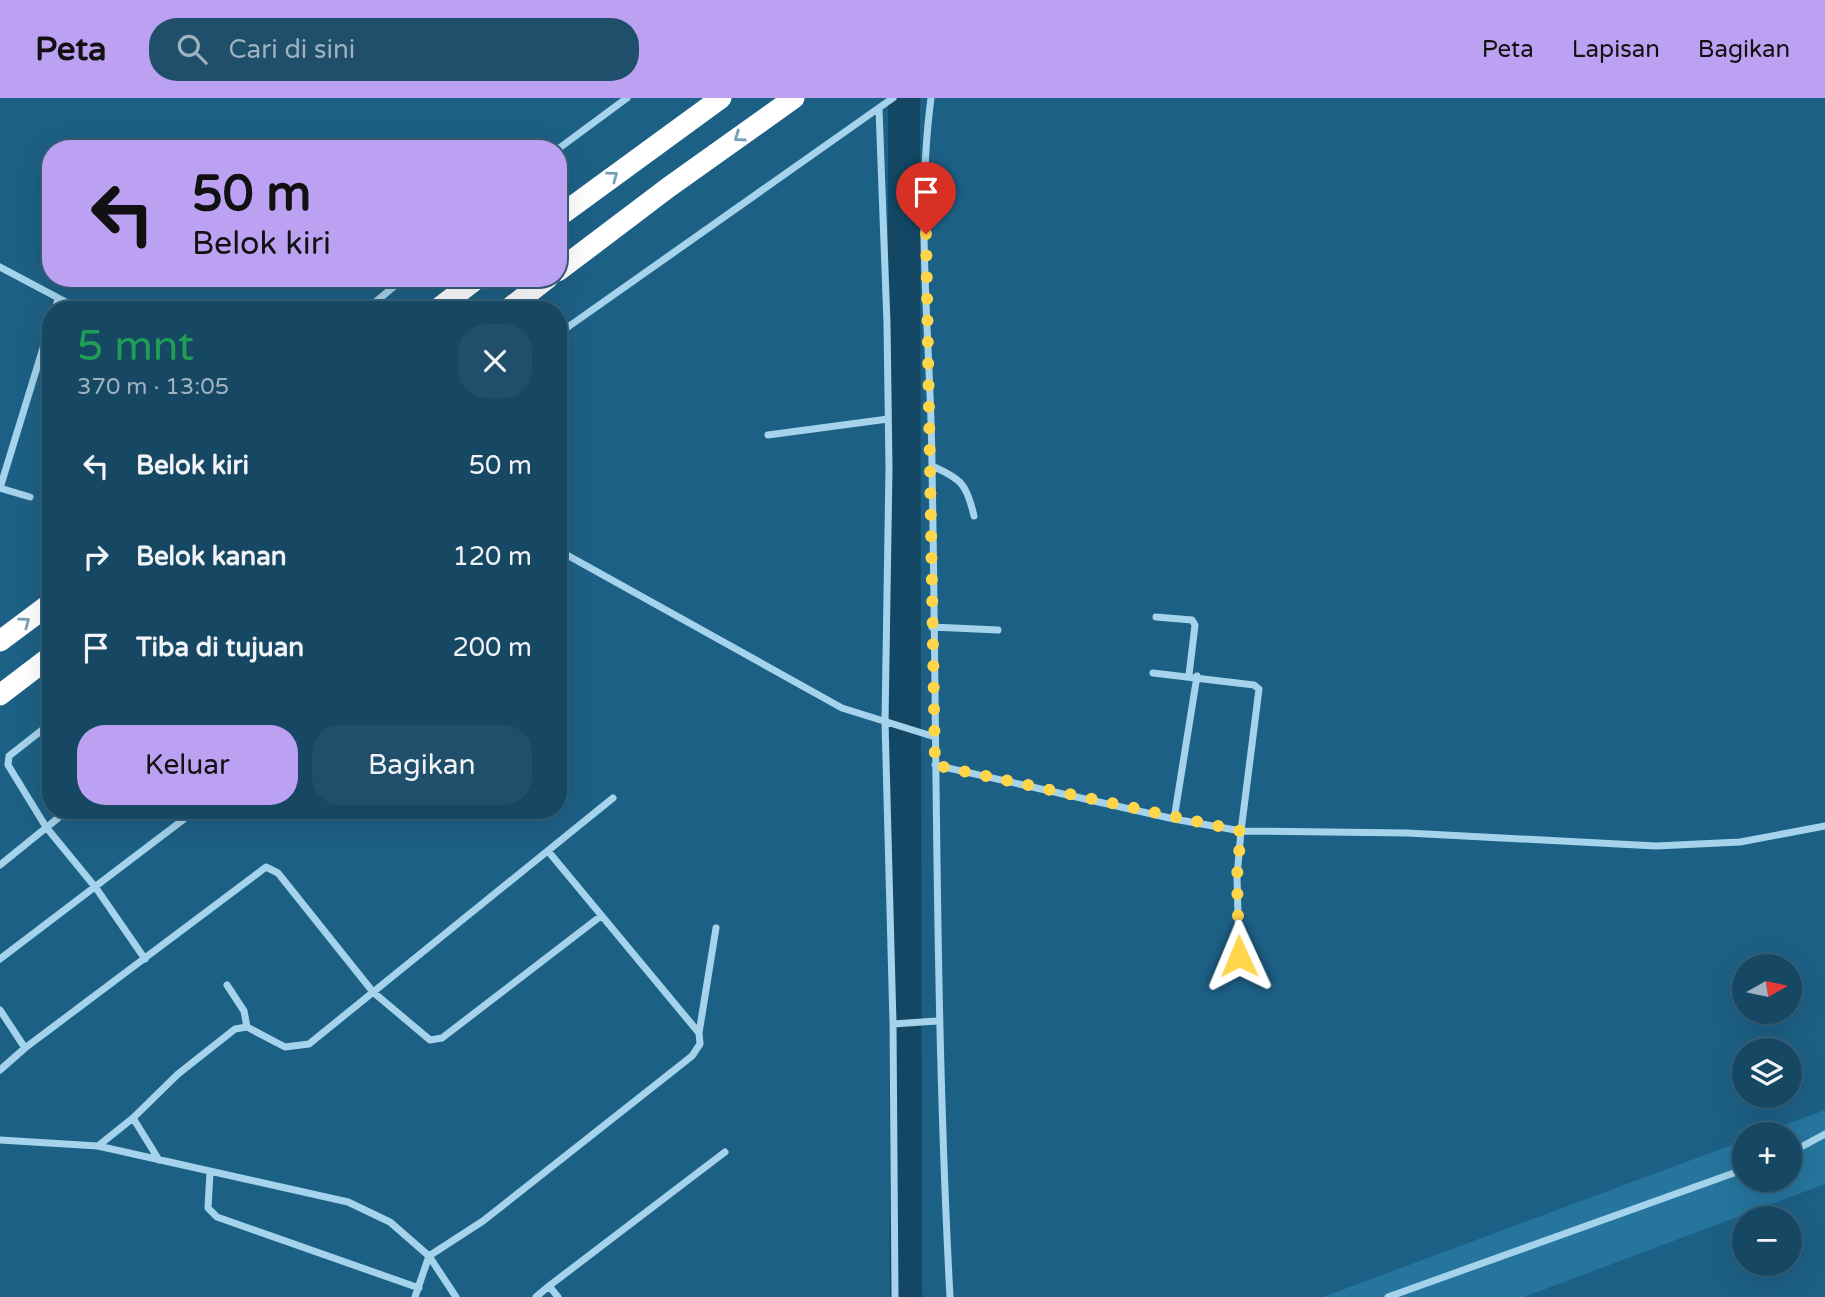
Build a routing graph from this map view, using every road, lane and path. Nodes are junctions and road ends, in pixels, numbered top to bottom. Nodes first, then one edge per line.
1 (627, 98) edge
2 (721, 98) edge
3 (794, 98) edge
4 (892, 98) edge
5 (931, 98) edge
6 (879, 110) junction
7 (567, 142) edge
8 (567, 210) edge
9 (567, 264) edge
10 (0, 267) edge
11 (393, 287) edge
12 (466, 287) edge
13 (536, 287) edge
14 (58, 299) joint
15 (62, 301) edge
16 (377, 301) edge
17 (448, 301) edge
18 (519, 301) edge
19 (567, 328) edge
20 (42, 351) edge
21 (888, 419) junction
22 (768, 435) dead end
23 (932, 466) junction
24 (0, 488) edge
25 (30, 497) dead end
26 (974, 516) dead end
27 (567, 555) edge
28 (42, 610) edge
29 (1156, 617) dead end
30 (932, 627) junction
31 (998, 630) dead end
32 (0, 641) edge
33 (42, 663) edge
34 (1153, 673) dead end
35 (1193, 676) junction
36 (0, 695) edge
37 (885, 722) junction
38 (42, 730) edge
39 (932, 736) junction
40 (935, 765) junction
41 (613, 798) dead end
42 (56, 819) edge
43 (184, 819) edge
44 (1174, 819) junction
45 (1825, 826) edge
46 (46, 827) junction
47 (1241, 831) junction
48 (548, 851) junction
49 (0, 865) edge
50 (96, 888) junction
51 (601, 916) junction
52 (716, 928) dead end
53 (1239, 956) dead end
54 (145, 958) junction
55 (0, 959) edge
56 (227, 985) dead end
57 (373, 992) junction
58 (0, 1010) edge
59 (937, 1021) junction
60 (893, 1024) junction
61 (247, 1027) junction
62 (699, 1033) junction
63 (25, 1048) junction
64 (0, 1070) edge
65 (134, 1118) junction
66 (1825, 1134) edge
67 (0, 1140) edge
68 (98, 1146) junction
69 (1802, 1146) edge
70 (725, 1152) dead end
71 (159, 1160) junction
72 (210, 1172) junction
73 (1732, 1174) edge
74 (429, 1256) junction
75 (549, 1286) junction
76 (419, 1287) junction
77 (415, 1297) edge
78 (456, 1297) edge
79 (536, 1297) edge
80 (558, 1297) edge
81 (895, 1297) edge
82 (950, 1297) edge
83 (1388, 1297) edge

1 - 7 street
8 -> 2 highway
3 -> 9 highway
4 - 6 street
5 - 23 street
6 - 19 street
6 - 21 street
10 - 14 street
11 - 16 street
12 - 17 highway
13 - 18 highway
14 - 15 street
20 - 24 street
21 - 22 street
21 - 37 street
23 - 26 street
23 - 30 street
24 - 25 street
27 - 37 street
32 -> 28 highway
29 - 35 street
30 - 31 street
30 - 39 street
33 - 36 highway
34 - 35 street
35 - 44 street
35 - 47 street
37 - 39 street
37 - 60 street
38 - 46 street
39 - 40 street
40 - 44 street
40 - 59 street
41 - 48 street
42 - 46 street
43 - 50 street
44 - 47 street
45 - 47 street
46 - 49 street
46 - 50 street
47 - 53 street
48 - 51 street
48 - 57 street
50 - 54 street
50 - 55 street
51 - 57 street
51 - 62 street
52 - 62 street
54 - 57 street
54 - 63 street
56 - 61 street
57 - 61 street
58 - 63 street
59 - 60 street
59 - 82 street
60 - 81 street
61 - 65 street
62 - 74 street
63 - 64 street
65 - 68 street
65 - 71 street
66 - 69 street
67 - 68 street
68 - 71 street
70 - 75 street
71 - 72 street
72 - 74 street
72 - 76 street
73 - 83 street
74 - 76 street
74 - 78 street
75 - 79 street
75 - 80 street
76 - 77 street

